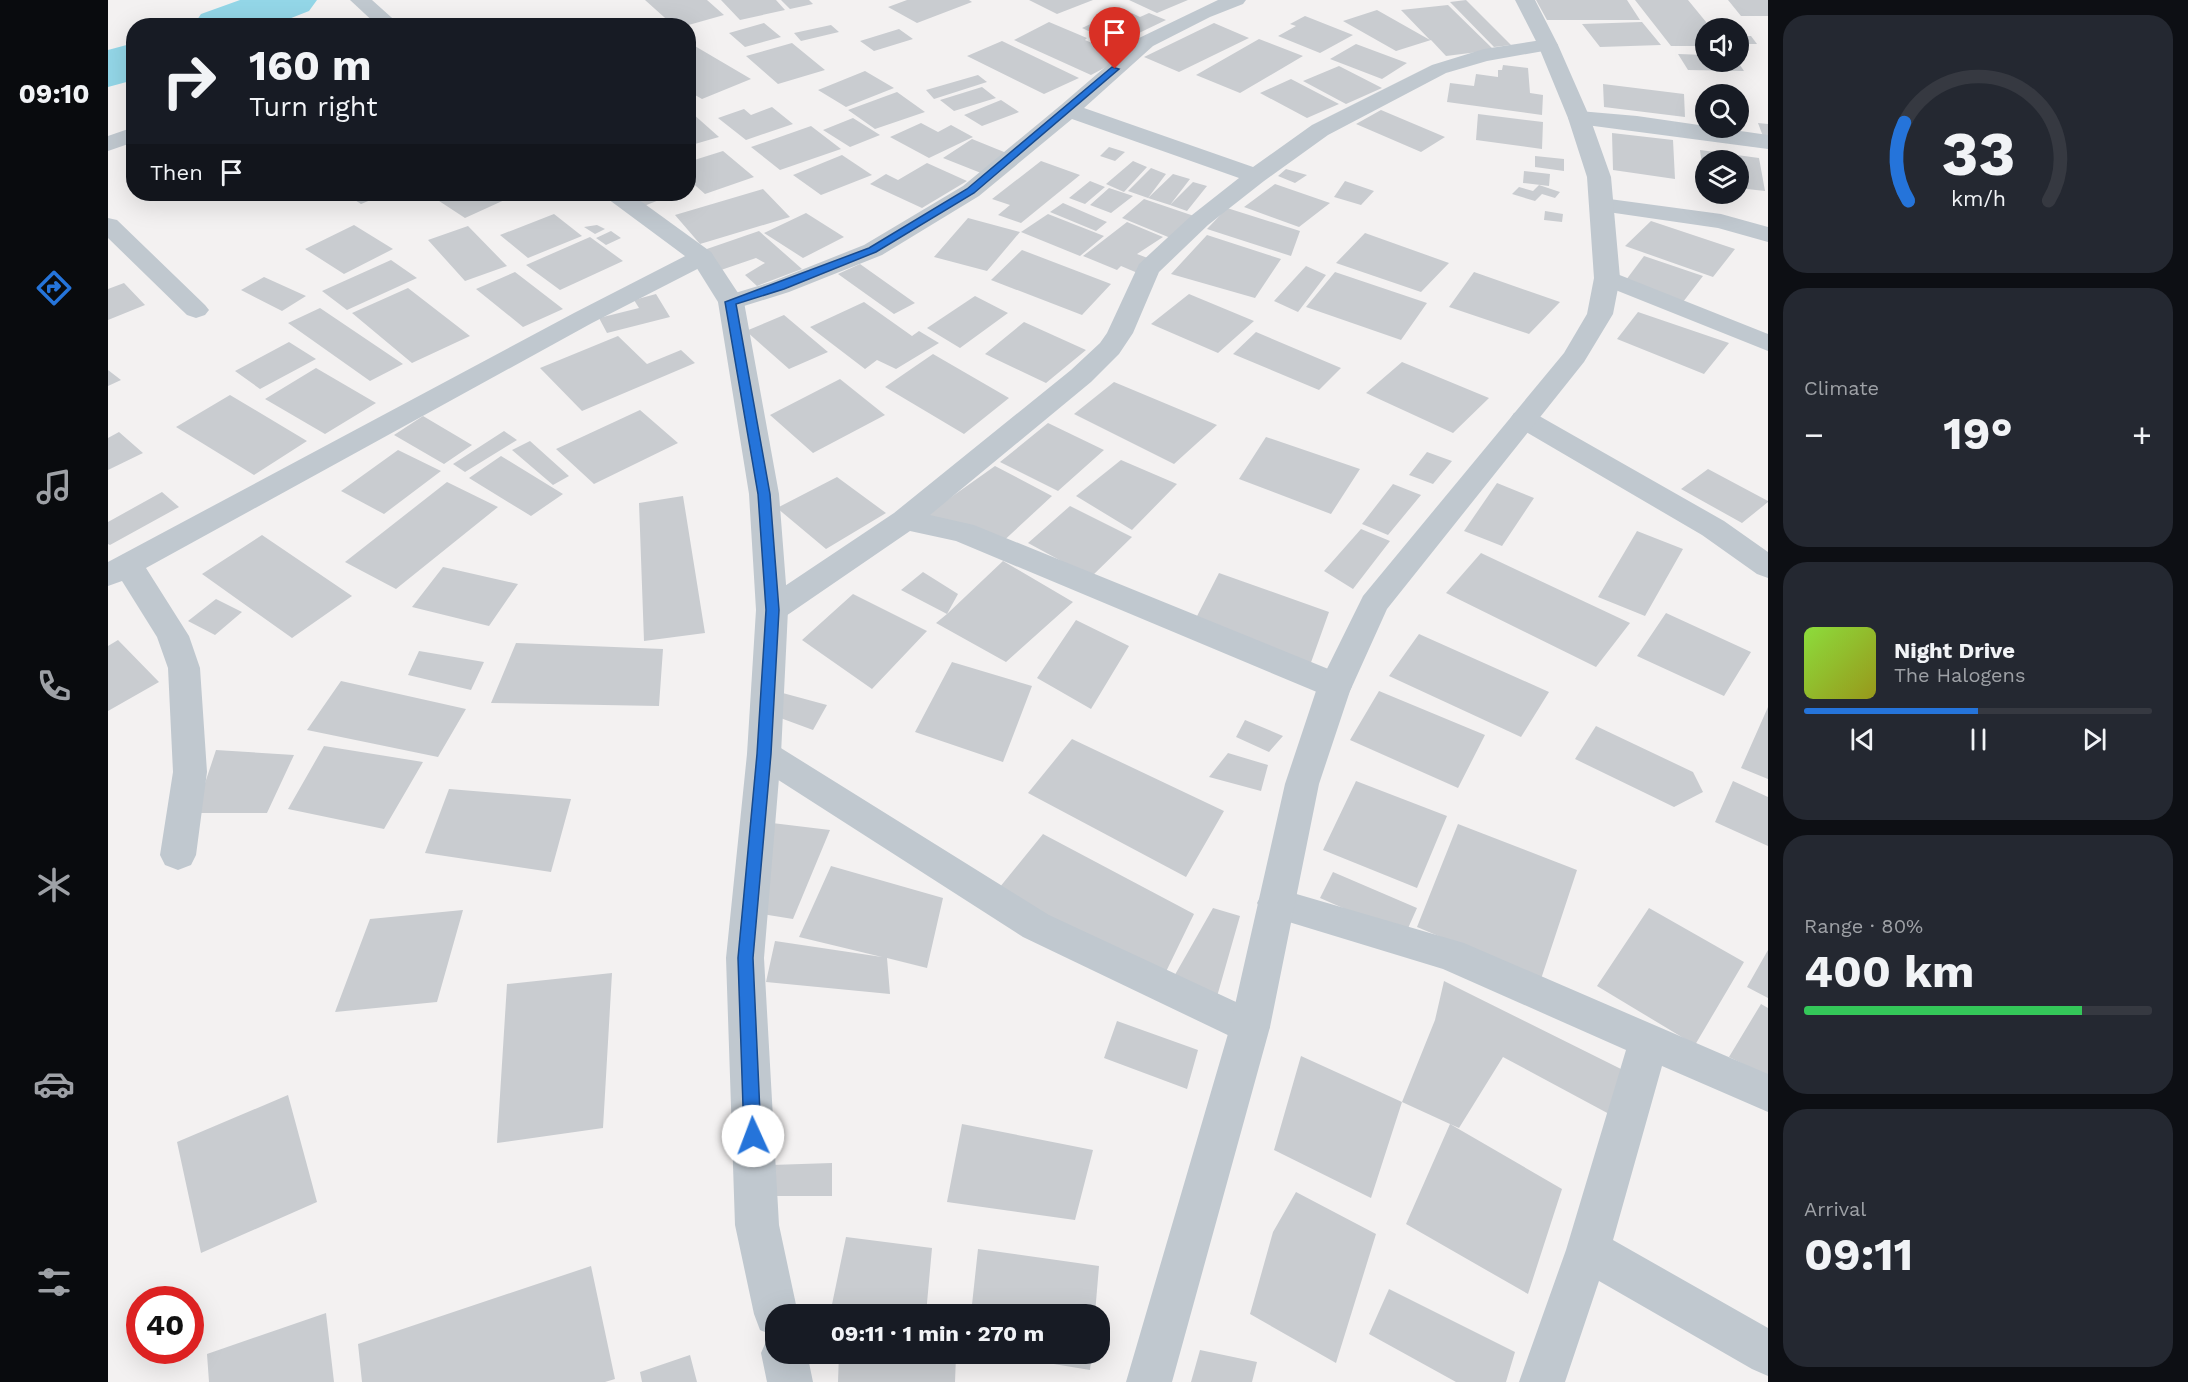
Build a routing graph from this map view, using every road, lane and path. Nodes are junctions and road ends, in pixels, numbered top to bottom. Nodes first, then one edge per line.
1 (360, 0) edge
2 (1236, 0) edge
3 (1526, 0) edge
4 (381, 18) edge
5 (1548, 45) junction
6 (1069, 110) junction
7 (1579, 118) junction
8 (126, 137) edge
9 (1768, 142) edge
10 (108, 144) edge
11 (1256, 176) junction
12 (626, 201) edge
13 (1602, 205) junction
14 (108, 225) edge
15 (1768, 235) edge
16 (702, 257) junction
17 (1607, 278) junction
18 (731, 302) junction
19 (196, 310) dead end
20 (1768, 342) edge
21 (1524, 419) junction
22 (905, 520) junction
23 (1768, 567) edge
24 (118, 570) edge
25 (772, 610) junction
26 (1336, 686) junction
27 (764, 754) junction
28 (177, 855) dead end
29 (1276, 903) junction
30 (1250, 1027) junction
31 (1649, 1040) junction
32 (1768, 1093) edge
33 (1588, 1250) junction
34 (774, 1304) edge
35 (1768, 1353) edge
36 (786, 1364) edge
37 (790, 1382) edge
38 (1149, 1382) edge
39 (1542, 1382) edge

1 - 4 street
2 - 6 street
3 - 5 street
5 - 7 street
5 - 11 street
6 - 11 street
6 - 18 street
7 - 9 street
7 - 13 street
8 - 10 street
11 - 22 street
12 - 16 street
13 - 15 street
13 - 17 street
14 - 19 street
16 - 18 street
16 - 24 street
17 - 20 street
17 - 21 street
18 - 25 street
21 - 23 street
21 - 26 street
22 - 25 street
22 - 26 street
24 - 28 street
25 - 27 street
26 - 29 street
27 - 30 street
27 - 34 street
29 - 30 street
29 - 31 street
30 - 38 street
31 - 32 street
31 - 33 street
33 - 35 street
33 - 39 street
36 - 37 street

